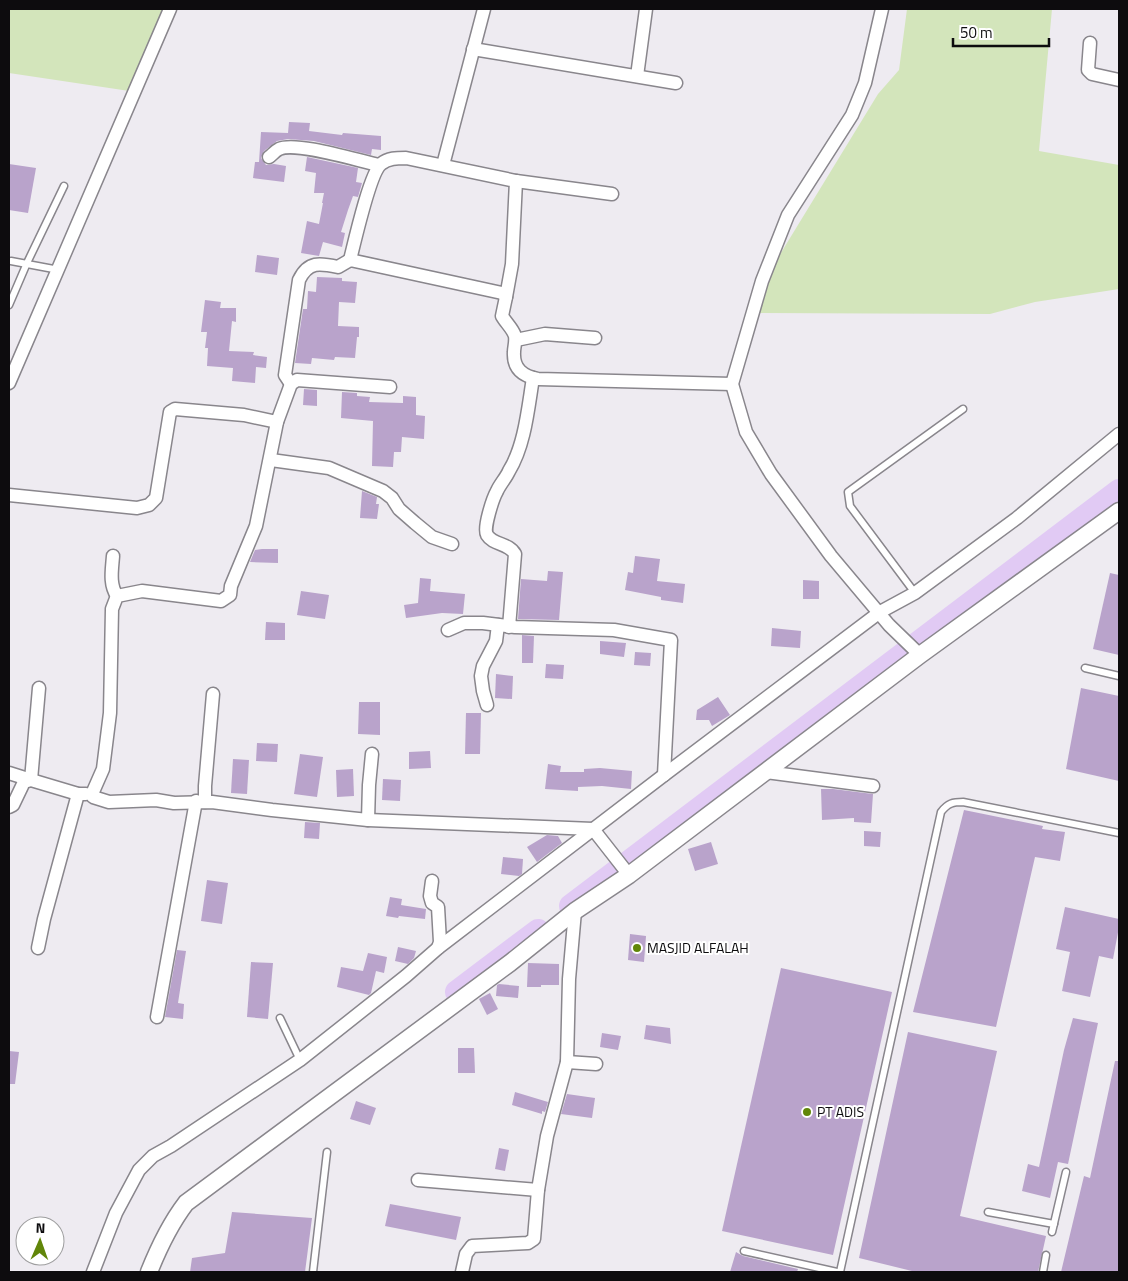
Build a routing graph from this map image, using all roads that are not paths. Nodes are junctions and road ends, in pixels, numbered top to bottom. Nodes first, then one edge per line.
1 (170, 9) edge
2 (484, 9) edge
3 (646, 9) edge
4 (882, 9) edge
5 (1090, 43) dead end
6 (473, 49) junction
7 (637, 76) junction
8 (1119, 80) edge
9 (676, 82) dead end
10 (269, 157) dead end
11 (379, 165) junction
12 (443, 165) junction
13 (516, 181) junction
14 (64, 186) dead end
15 (612, 194) dead end
16 (350, 260) junction
17 (11, 261) dead end
18 (27, 263) junction
19 (58, 270) junction
20 (506, 297) junction
21 (9, 305) edge
22 (595, 338) dead end
23 (516, 340) junction
24 (533, 378) junction
25 (9, 383) edge
26 (725, 383) junction
27 (291, 384) junction
28 (390, 387) dead end
29 (963, 409) dead end
30 (277, 422) junction
31 (1119, 434) edge
32 (271, 460) junction
33 (9, 495) edge
34 (1119, 511) edge
35 (452, 544) dead end
36 (113, 556) dead end
37 (915, 593) junction
38 (117, 596) junction
39 (880, 612) junction
40 (504, 626) junction
41 (448, 630) dead end
42 (919, 653) junction
43 (1085, 668) dead end
44 (1119, 676) edge
45 (39, 688) dead end
46 (213, 694) dead end
47 (487, 705) dead end
48 (372, 754) dead end
49 (766, 772) junction
50 (9, 773) edge
51 (664, 775) junction
52 (31, 780) junction
53 (873, 786) dead end
54 (78, 794) junction
55 (92, 794) junction
56 (200, 802) junction
57 (9, 807) edge
58 (368, 820) junction
59 (593, 829) junction
60 (1119, 833) edge
61 (627, 871) junction
62 (432, 882) dead end
63 (575, 911) junction
64 (38, 948) dead end
65 (438, 948) junction
66 (157, 1017) dead end
67 (280, 1018) dead end
68 (300, 1060) junction
69 (567, 1062) junction
70 (596, 1064) dead end
71 (327, 1152) dead end
72 (1066, 1172) dead end
73 (418, 1180) dead end
74 (538, 1190) junction
75 (988, 1212) dead end
76 (1054, 1224) junction
77 (1052, 1232) dead end
78 (744, 1251) dead end
79 (1046, 1255) dead end
80 (93, 1272) edge
81 (149, 1272) edge
82 (313, 1272) edge
83 (462, 1272) edge
84 (839, 1272) edge
85 (1043, 1272) edge

1 - 19 street
2 - 6 street
3 - 7 street
4 - 26 street
5 - 8 street
6 - 7 street
6 - 12 street
7 - 9 street
10 - 11 street
11 - 12 street
11 - 16 street
12 - 13 street
13 - 15 street
13 - 20 street
14 - 18 lane
16 - 20 street
16 - 27 street
17 - 18 lane
18 - 19 lane
18 - 21 lane
19 - 25 street
20 - 23 street
22 - 23 street
23 - 24 street
24 - 26 street
24 - 40 street
26 - 39 street
27 - 28 street
27 - 30 street
29 - 37 lane
30 - 32 street
30 - 33 street
31 - 37 street
32 - 35 street
32 - 38 street
34 - 42 street
36 - 38 street
37 - 39 street
38 - 55 street
39 - 42 street
39 - 51 street
40 - 41 street
40 - 47 street
40 - 51 street
42 - 49 street
43 - 44 lane
45 - 52 street
46 - 56 street
48 - 58 street
49 - 53 street
49 - 61 street
50 - 52 street
51 - 59 street
52 - 54 street
52 - 57 street
54 - 55 street
54 - 64 street
55 - 56 street
56 - 58 street
56 - 66 street
58 - 59 street
59 - 61 street
59 - 65 street
60 - 84 lane
61 - 63 street
62 - 65 street
63 - 69 street
63 - 81 street
65 - 68 street
67 - 68 lane
68 - 80 street
69 - 70 street
69 - 74 street
71 - 82 lane
72 - 76 lane
73 - 74 street
74 - 83 street
75 - 76 lane
76 - 77 lane
78 - 84 lane
79 - 85 lane

